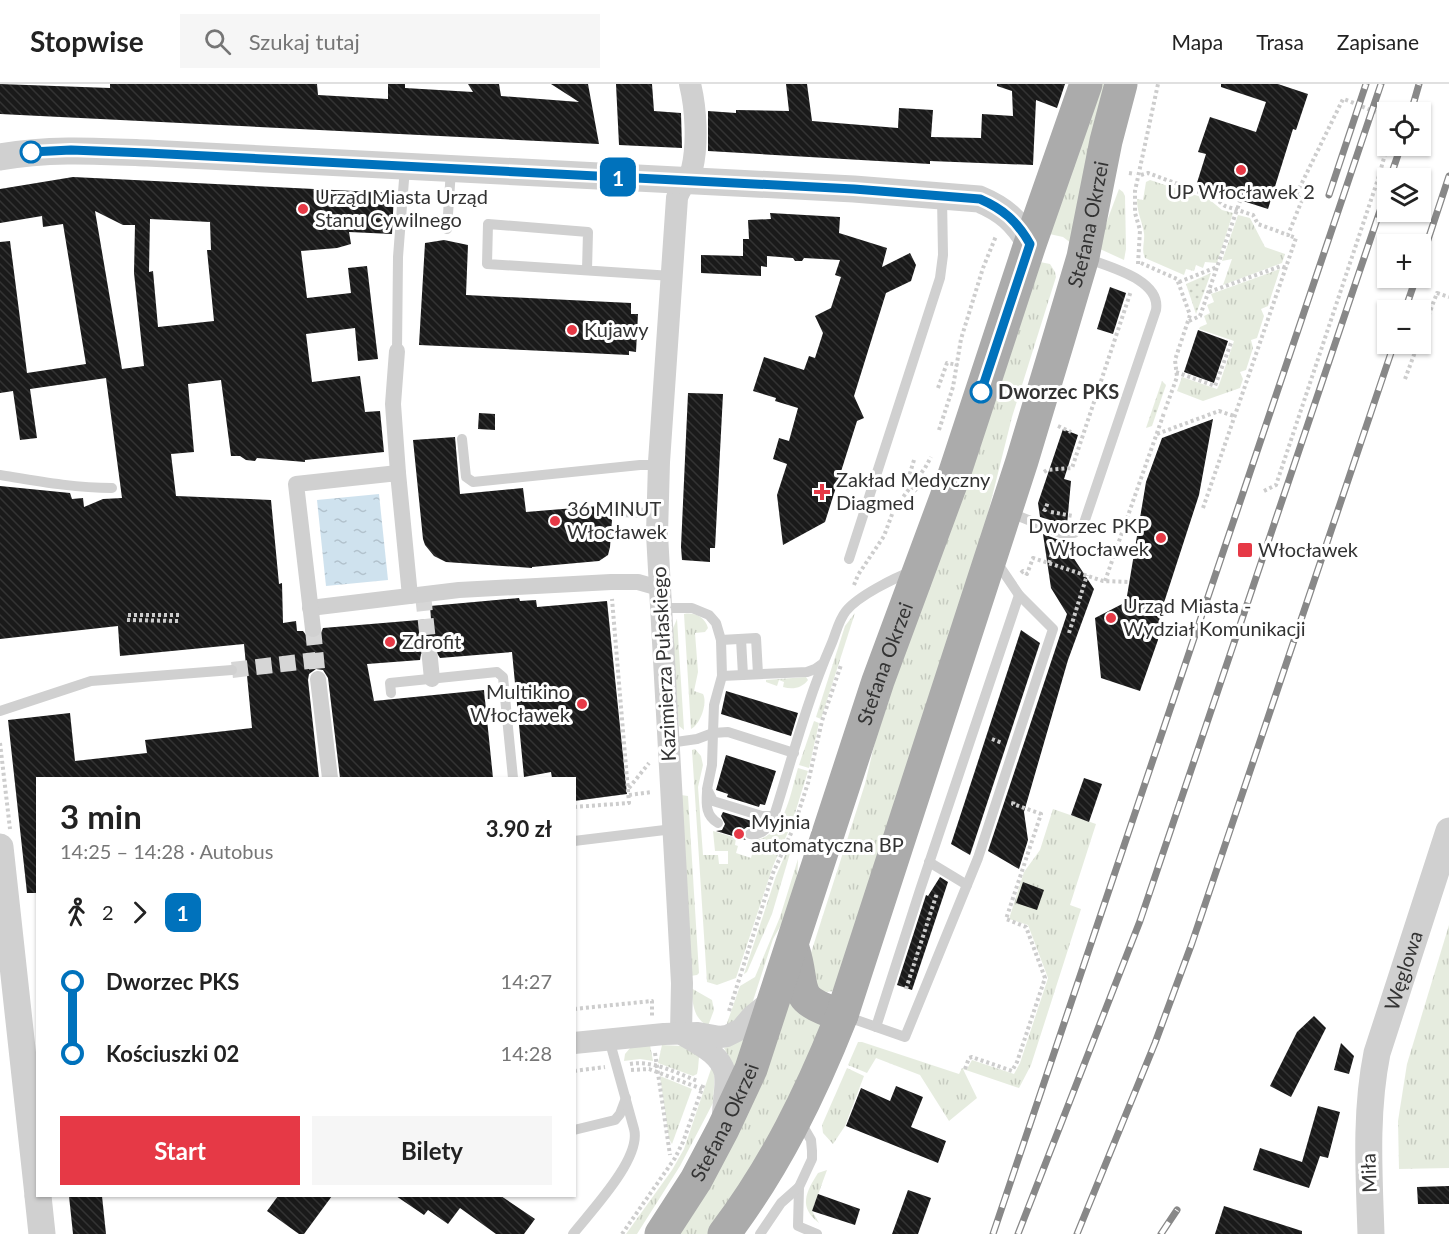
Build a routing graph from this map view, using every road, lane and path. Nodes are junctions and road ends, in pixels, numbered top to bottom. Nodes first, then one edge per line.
1 (690, 84) edge
2 (1086, 84) edge
3 (1121, 84) edge
4 (1377, 113) edge
5 (1385, 156) edge
6 (0, 157) edge
7 (405, 167) junction
8 (451, 169) junction
9 (1129, 173) dead end
10 (1135, 174) dead end
11 (1141, 175) dead end
12 (684, 180) junction
13 (942, 196) junction
14 (1240, 201) dead end
15 (1238, 210) junction
16 (1006, 213) junction
17 (447, 228) dead end
18 (1288, 235) junction
19 (1025, 257) junction
20 (1083, 257) junction
21 (1130, 257) dead end
22 (1217, 267) junction
23 (1286, 268) junction
24 (587, 270) junction
25 (672, 276) junction
26 (1179, 282) junction
27 (1209, 292) junction
28 (1449, 297) edge
29 (1431, 309) edge
30 (1065, 319) junction
31 (1188, 321) junction
32 (1231, 343) dead end
33 (397, 351) joint
34 (1414, 354) edge
35 (956, 364) junction
36 (964, 366) dead end
37 (1176, 372) junction
38 (1405, 379) dead end
39 (938, 388) dead end
40 (1234, 416) junction
41 (1058, 426) dead end
42 (1071, 432) dead end
43 (1157, 434) junction
44 (937, 438) dead end
45 (462, 439) dead end
46 (933, 448) dead end
47 (914, 460) dead end
48 (659, 465) junction
49 (398, 473) junction
50 (0, 475) edge
51 (911, 485) junction
52 (112, 488) dead end
53 (917, 491) dead end
54 (1264, 491) dead end
55 (1048, 502) dead end
56 (1039, 508) dead end
57 (1203, 508) dead end
58 (1005, 510) junction
59 (612, 512) dead end
60 (1050, 512) dead end
61 (657, 513) junction
62 (1073, 516) dead end
63 (1112, 526) dead end
64 (1123, 530) junction
65 (1055, 543) dead end
66 (991, 553) junction
67 (849, 559) dead end
68 (1049, 563) junction
69 (918, 568) junction
70 (1021, 573) dead end
71 (1087, 575) junction
72 (1105, 581) junction
73 (611, 582) junction
74 (1129, 582) dead end
75 (1019, 595) junction
76 (411, 596) junction
77 (660, 598) junction
78 (856, 602) junction
79 (310, 608) junction
80 (128, 618) dead end
81 (178, 618) dead end
82 (313, 629) tunnel mouth
83 (741, 639) junction
84 (721, 640) junction
85 (1066, 642) dead end
86 (430, 659) tunnel mouth
87 (843, 659) dead end
88 (822, 664) junction
89 (232, 670) tunnel mouth
90 (758, 674) junction
91 (743, 675) junction
92 (722, 676) junction
93 (318, 679) tunnel mouth
94 (432, 679) junction
95 (391, 693) dead end
96 (0, 711) edge
97 (713, 733) junction
98 (669, 742) junction
99 (794, 753) junction
100 (650, 763) dead end
101 (330, 777) edge
102 (513, 777) edge
103 (628, 788) junction
104 (707, 789) junction
105 (1016, 794) dead end
106 (576, 807) edge
107 (774, 816) junction
108 (718, 823) dead end
109 (673, 830) junction
110 (1449, 831) edge
111 (750, 834) dead end
112 (576, 841) edge
113 (0, 847) edge
114 (929, 862) junction
115 (967, 885) junction
116 (937, 893) dead end
117 (792, 946) junction
118 (906, 989) dead end
119 (774, 999) junction
120 (576, 1009) edge
121 (842, 1015) junction
122 (876, 1027) junction
123 (681, 1033) junction
124 (654, 1035) junction
125 (609, 1039) junction
126 (576, 1043) edge
127 (717, 1046) junction
128 (656, 1065) junction
129 (617, 1069) junction
130 (964, 1069) dead end
131 (576, 1071) edge
132 (657, 1072) junction
133 (698, 1081) dead end
134 (702, 1089) junction
135 (626, 1098) junction
136 (33, 1102) edge
137 (1369, 1112) joint
138 (797, 1116) junction
139 (723, 1129) junction
140 (576, 1130) edge
141 (670, 1155) dead end
142 (36, 1158) edge
143 (799, 1186) junction
144 (38, 1197) edge
145 (797, 1230) edge
146 (42, 1234) edge
147 (573, 1234) edge
148 (622, 1234) edge
149 (661, 1234) edge
150 (724, 1234) edge
151 (760, 1234) edge
152 (817, 1234) edge
153 (1371, 1234) edge

1 - 12 street, Kazimierza Pułaskiego
2 - 19 main road, Stefana Okrzei
3 - 20 main road, Stefana Okrzei
4 - 18 path
5 - 54 path
6 - 7 street
7 - 8 street
7 - 33 lane
8 - 12 street
8 - 17 lane
9 - 10 path
11 - 15 path
12 - 13 street
12 - 25 street, Kazimierza Pułaskiego
13 - 16 street
13 - 67 lane
14 - 15 path
15 - 18 path
15 - 22 path
16 - 19 street
16 - 35 path
18 - 23 path
19 - 30 main road
19 - 69 main road, Stefana Okrzei
20 - 30 main road, Stefana Okrzei
20 - 58 lane
21 - 26 path
22 - 26 path
22 - 27 path
23 - 27 path
23 - 40 path
24 - 24 lane
24 - 25 lane
25 - 48 street, Kazimierza Pułaskiego
26 - 31 path
27 - 31 path
28 - 29 path
30 - 58 main road, Stefana Okrzei
31 - 37 path
32 - 37 path
33 - 49 street
34 - 38 path
35 - 36 path
35 - 39 path
35 - 44 path
37 - 43 path
40 - 43 path
40 - 57 path
41 - 42 path
43 - 64 path
45 - 48 lane
46 - 51 path
47 - 51 path
48 - 61 street, Kazimierza Pułaskiego
49 - 76 street
49 - 79 street
50 - 52 lane
51 - 53 path
51 - 78 path
55 - 56 path
58 - 66 main road, Stefana Okrzei
59 - 61 lane
60 - 62 path
61 - 77 street, Kazimierza Pułaskiego
63 - 64 path
64 - 72 path
65 - 68 path
66 - 75 lane
66 - 121 main road, Stefana Okrzei
68 - 70 path
68 - 71 path
69 - 78 lane
69 - 117 main road, Stefana Okrzei
71 - 72 path
71 - 85 path
72 - 74 path
73 - 76 street
73 - 77 street
73 - 103 path
75 - 114 lane
75 - 115 lane
76 - 79 street
77 - 84 lane
77 - 98 street, Kazimierza Pułaskiego
78 - 88 lane
79 - 82 street
80 - 81 path
83 - 84 lane
83 - 90 lane
83 - 91 lane
84 - 92 lane
86 - 94 street
87 - 127 path
88 - 90 lane
88 - 99 lane
89 - 96 lane
90 - 91 lane
91 - 92 lane
92 - 97 lane
93 - 101 street
94 - 95 lane
94 - 102 lane
97 - 98 lane
97 - 99 lane
97 - 104 lane
98 - 109 street, Kazimierza Pułaskiego
99 - 107 lane
100 - 103 path
103 - 106 path
104 - 107 lane
104 - 108 lane
105 - 130 path
107 - 111 lane
109 - 112 lane
109 - 123 street, Kazimierza Pułaskiego
110 - 137 street, Węglowa
113 - 136 street
114 - 115 lane
114 - 122 lane
115 - 122 lane
116 - 118 path
117 - 119 main road, Stefana Okrzei
117 - 121 main road
119 - 127 street
119 - 139 main road, Stefana Okrzei
120 - 124 path
121 - 122 lane
121 - 138 main road, Stefana Okrzei
123 - 124 street
123 - 127 street
124 - 125 street
124 - 128 path
125 - 126 street
125 - 129 lane
127 - 134 path
127 - 139 street
128 - 129 path
128 - 132 path
128 - 133 path
129 - 131 path
129 - 132 path
129 - 135 lane
132 - 134 path
132 - 141 path
134 - 148 path
135 - 140 lane
135 - 147 lane
136 - 142 street
137 - 153 street, Miła
138 - 143 lane
138 - 150 main road, Stefana Okrzei
139 - 149 main road, Stefana Okrzei
143 - 145 lane
143 - 151 lane
144 - 146 street
145 - 152 lane

